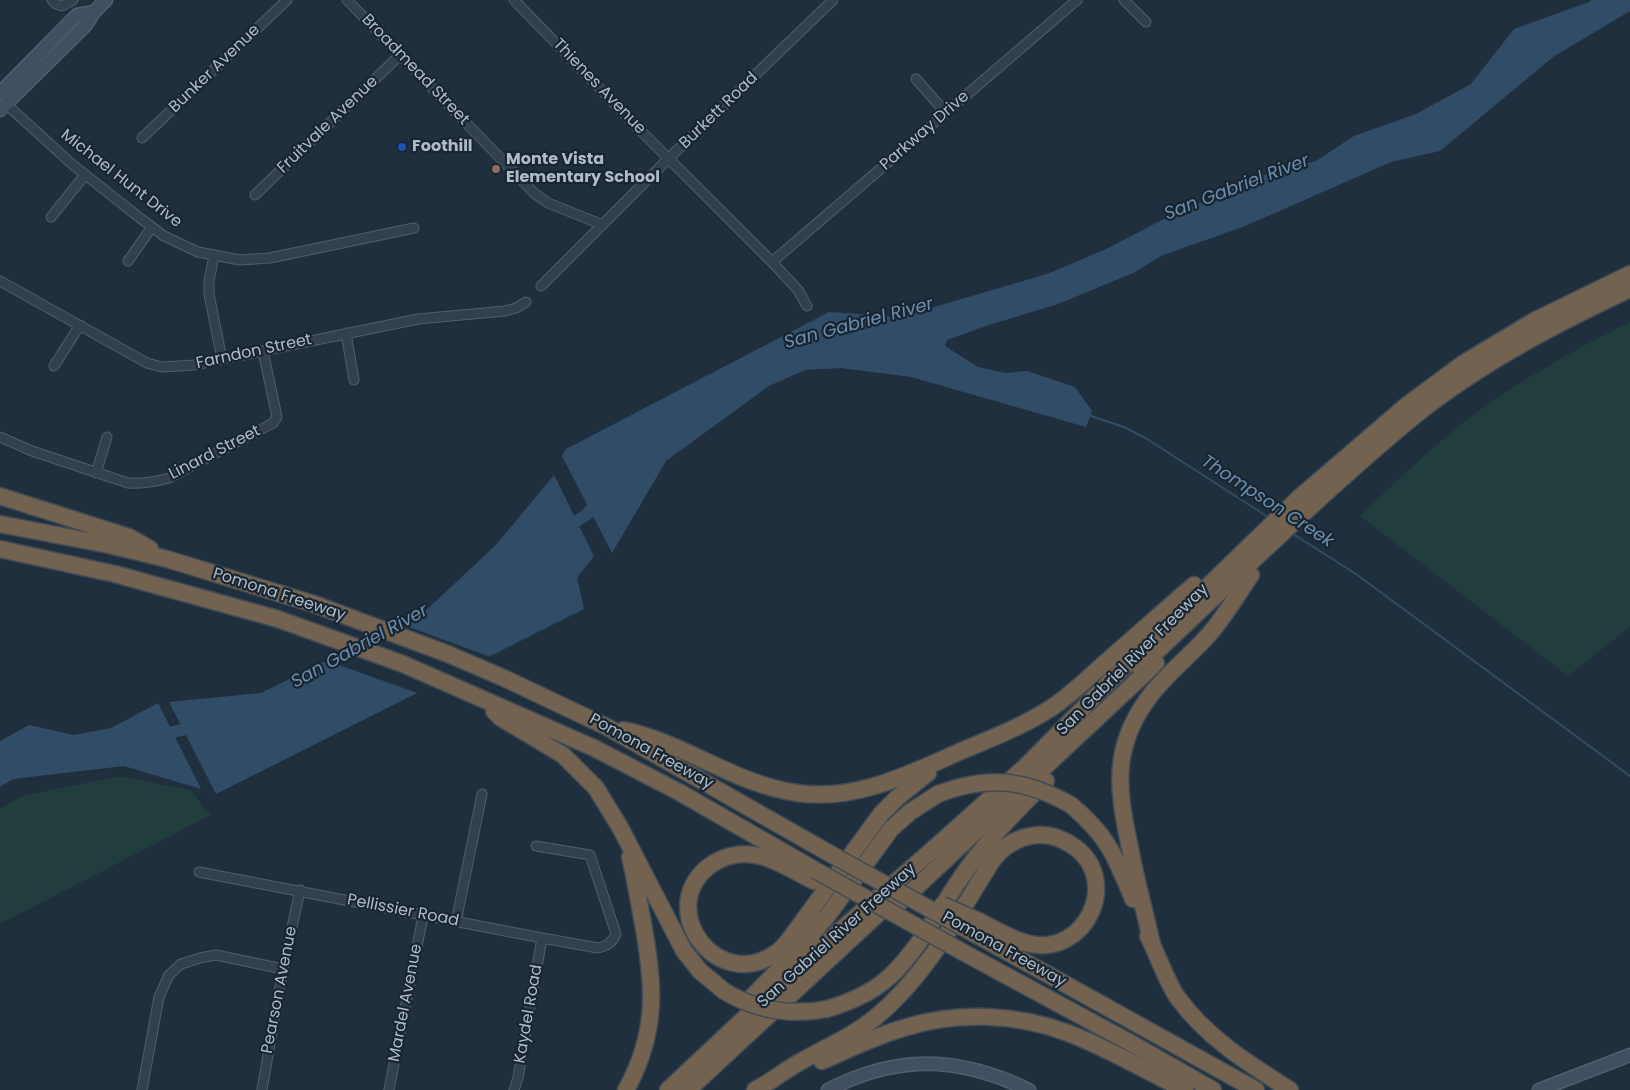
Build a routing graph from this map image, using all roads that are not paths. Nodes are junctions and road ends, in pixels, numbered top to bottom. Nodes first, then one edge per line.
1 (52, 0) edge
2 (74, 0) edge
3 (106, 0) edge
4 (287, 0) edge
5 (347, 0) edge
6 (514, 0) edge
7 (1077, 0) edge
8 (1124, 0) edge
9 (826, 2) edge
10 (1146, 22) dead end
11 (401, 54) junction
12 (916, 79) dead end
13 (2, 101) edge
14 (946, 113) junction
15 (142, 138) dead end
16 (669, 158) junction
17 (85, 175) junction
18 (255, 195) dead end
19 (51, 217) dead end
20 (603, 225) junction
21 (152, 228) junction
22 (414, 228) dead end
23 (214, 256) junction
24 (128, 261) dead end
25 (772, 262) junction
26 (1630, 274) edge
27 (0, 281) edge
28 (1630, 284) edge
29 (541, 286) dead end
30 (1630, 289) edge
31 (1630, 298) edge
32 (526, 302) dead end
33 (806, 306) dead end
34 (80, 325) junction
35 (346, 333) junction
36 (263, 351) junction
37 (222, 359) junction
38 (54, 366) dead end
39 (354, 380) dead end
40 (0, 437) edge
41 (107, 437) dead end
42 (96, 473) junction
43 (0, 496) edge
44 (1310, 504) junction
45 (0, 524) edge
46 (0, 549) edge
47 (167, 560) junction
48 (1253, 561) junction
49 (1232, 562) junction
50 (1112, 678) junction
51 (480, 697) junction
52 (1092, 724) junction
53 (604, 725) junction
54 (984, 741) junction
55 (482, 794) dead end
56 (622, 829) junction
57 (536, 846) dead end
58 (199, 872) dead end
59 (815, 875) junction
60 (300, 890) junction
61 (423, 916) junction
62 (456, 922) junction
63 (976, 927) junction
64 (542, 938) junction
65 (1152, 944) junction
66 (823, 946) junction
67 (283, 969) junction
68 (1630, 1055) edge
69 (762, 1086) edge
70 (1024, 1089) edge
71 (1545, 1089) edge
72 (142, 1090) edge
73 (262, 1090) edge
74 (389, 1090) edge
75 (514, 1090) edge
76 (626, 1090) edge
77 (667, 1090) edge
78 (680, 1090) edge
79 (688, 1090) edge
80 (699, 1090) edge
81 (828, 1090) edge
82 (1185, 1090) edge
83 (1212, 1090) edge
84 (1256, 1090) edge
85 (1290, 1090) edge

1 - 2 street
3 - 13 main road
4 - 15 street, Bunker Avenue
5 - 11 street, Broadmead Street
6 - 16 street, Thienes Avenue
7 - 14 street, Parkway Drive
8 - 10 street
9 - 16 street, Burkett Road
11 - 18 street, Fruitvale Avenue
11 - 20 street, Broadmead Street
12 - 14 street
13 - 17 street, Michael Hunt Drive
14 - 25 street, Parkway Drive
16 - 20 street, Burkett Road
16 - 25 street, Thienes Avenue
17 - 19 street
17 - 21 street, Michael Hunt Drive
20 - 29 street, Burkett Road
21 - 23 street, Michael Hunt Drive
21 - 24 street
22 - 23 street, Michael Hunt Drive
23 - 37 street
25 - 33 street, Thienes Avenue
26 - 44 highway, San Gabriel River Freeway
27 - 34 street, Farndon Street
28 - 44 highway
30 - 44 highway
31 - 44 highway, San Gabriel River Freeway
32 - 35 street, Farndon Street
34 - 37 street, Farndon Street
34 - 38 street
35 - 36 street, Farndon Street
35 - 39 street
36 - 37 street, Farndon Street
36 - 42 street, Linard Street
40 - 42 street, Linard Street
41 - 42 street
43 - 47 highway
44 - 48 highway, San Gabriel River Freeway
44 - 48 highway, San Gabriel River Freeway
45 - 47 highway, Pomona Freeway
46 - 51 highway, Pomona Freeway
47 - 53 highway, Pomona Freeway
48 - 49 highway, San Gabriel River Freeway
48 - 50 highway
48 - 52 highway, San Gabriel River Freeway
48 - 65 highway
48 - 79 highway
49 - 50 highway, San Gabriel River Freeway
49 - 54 highway
50 - 66 highway, San Gabriel River Freeway
51 - 56 highway
51 - 59 highway, Pomona Freeway
52 - 56 highway, bridge
52 - 80 highway, San Gabriel River Freeway
53 - 54 highway
53 - 63 highway, Pomona Freeway, bridge
54 - 59 highway
55 - 62 street
56 - 76 highway
57 - 64 street, Pellissier Road
58 - 60 street, Pellissier Road
59 - 83 highway, Pomona Freeway, bridge
60 - 61 street, Pellissier Road
60 - 67 street, Pearson Avenue
61 - 62 street, Pellissier Road
61 - 74 street, Mardel Avenue
62 - 64 street, Pellissier Road
63 - 69 highway
63 - 84 highway, Pomona Freeway
64 - 75 street, Kaydel Road
65 - 77 highway, bridge
65 - 85 highway
66 - 77 highway, San Gabriel River Freeway
66 - 78 highway
67 - 72 street
67 - 73 street, Pearson Avenue
68 - 71 main road
69 - 82 highway
70 - 81 main road

